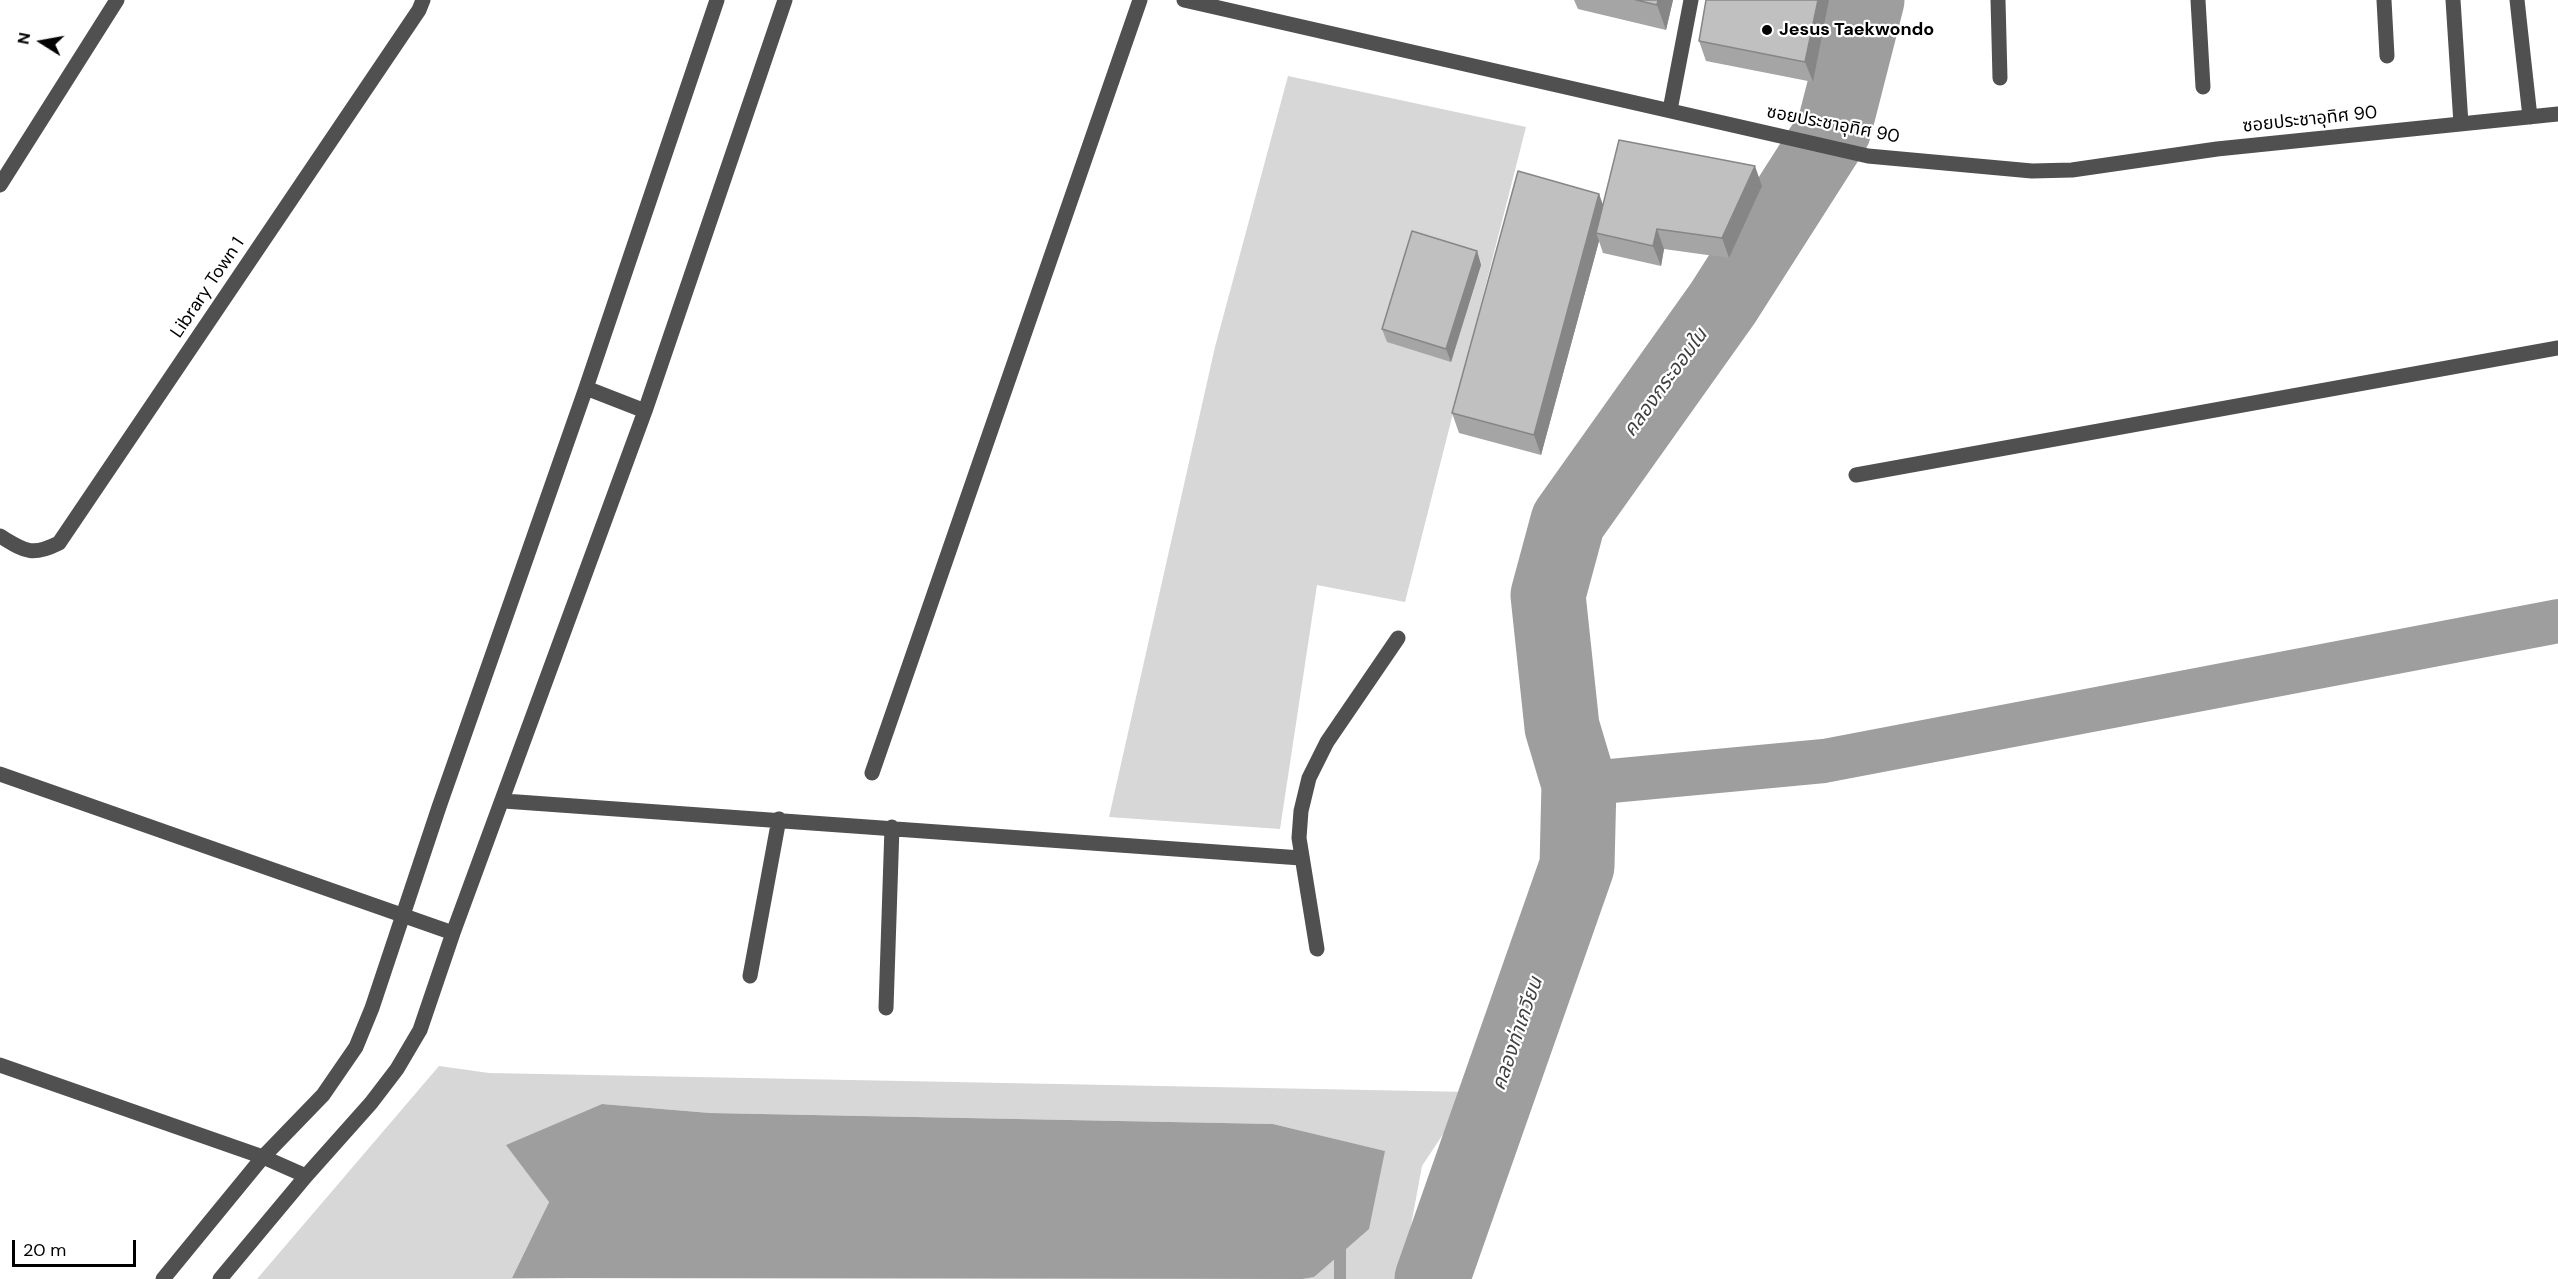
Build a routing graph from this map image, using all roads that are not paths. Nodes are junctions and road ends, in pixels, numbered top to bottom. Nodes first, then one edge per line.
1 (117, 0) edge
2 (423, 0) edge
3 (717, 0) edge
4 (785, 0) edge
5 (1140, 0) edge
6 (1184, 0) edge
7 (1691, 0) edge
8 (1998, 0) edge
9 (2198, 0) edge
10 (2384, 0) edge
11 (2453, 0) edge
12 (2517, 0) edge
13 (1211, 3) edge
14 (2386, 56) dead end
15 (2000, 78) dead end
16 (2203, 87) dead end
17 (1671, 110) junction
18 (2558, 114) edge
19 (2529, 117) junction
20 (2461, 124) junction
21 (0, 185) edge
22 (2558, 348) edge
23 (586, 387) junction
24 (645, 411) junction
25 (1856, 475) dead end
26 (0, 536) edge
27 (1398, 638) dead end
28 (872, 773) dead end
29 (0, 774) edge
30 (504, 801) junction
31 (779, 819) junction
32 (892, 827) junction
33 (1301, 858) junction
34 (402, 917) junction
35 (453, 933) junction
36 (1317, 949) dead end
37 (750, 976) dead end
38 (886, 1008) dead end
39 (0, 1065) edge
40 (263, 1157) junction
41 (306, 1176) junction
42 (163, 1279) edge
43 (220, 1279) edge

1 - 21 street
2 - 26 street, Library Town 1
3 - 23 street
4 - 24 street
5 - 28 street
6 - 13 street, ซอยประชาอุทิศ 90
7 - 17 street
8 - 15 street
9 - 16 street
10 - 14 street
11 - 20 street
12 - 19 street
13 - 17 street, ซอยประชาอุทิศ 90
17 - 20 street, ซอยประชาอุทิศ 90
18 - 19 street, ซอยประชาอุทิศ 90
19 - 20 street, ซอยประชาอุทิศ 90
22 - 25 street
23 - 24 street
23 - 34 street
24 - 30 street
27 - 33 street
29 - 34 street
30 - 31 street
30 - 35 street
31 - 32 street
31 - 37 street
32 - 33 street
32 - 38 street
33 - 36 street
34 - 35 street
34 - 40 street
35 - 41 street
39 - 40 street
40 - 41 street
40 - 42 street
41 - 43 street

